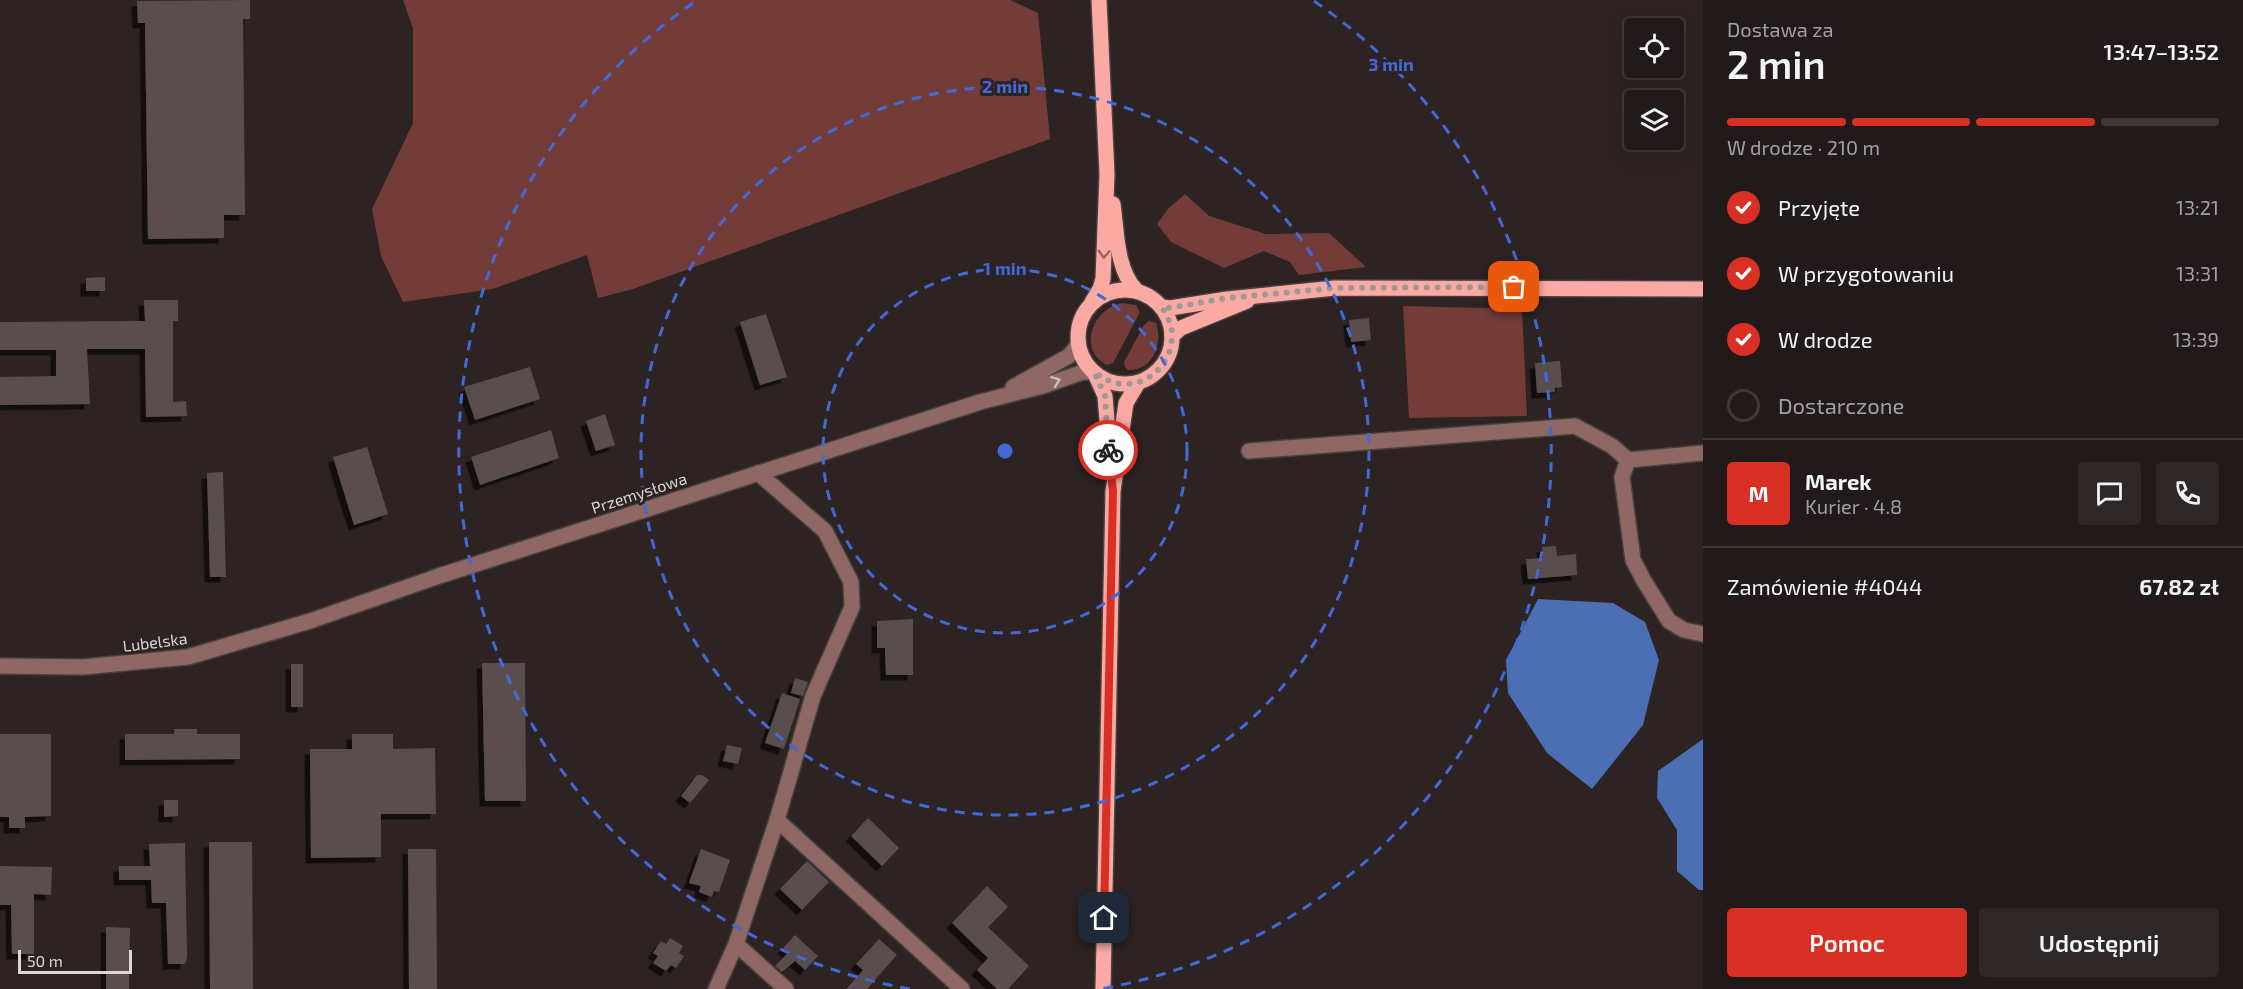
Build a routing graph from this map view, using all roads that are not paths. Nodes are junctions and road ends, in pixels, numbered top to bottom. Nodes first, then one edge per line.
1 (1099, 0) edge
2 (1107, 174) junction
3 (1703, 289) edge
4 (1136, 291) junction
5 (1261, 296) junction
6 (1092, 302) junction
7 (1162, 307) junction
8 (1173, 336) junction
9 (1078, 345) junction
10 (1094, 372) junction
11 (1138, 383) junction
12 (980, 402) junction
13 (1249, 451) dead end
14 (1703, 453) edge
15 (1628, 460) junction
16 (758, 473) junction
17 (1113, 491) junction
18 (310, 621) joint
19 (1703, 634) edge
20 (0, 666) edge
21 (777, 820) junction
22 (736, 944) junction
23 (716, 989) edge
24 (786, 989) edge
25 (962, 989) edge
26 (1103, 989) edge

1 - 2 main road
2 - 4 main road
2 -> 6 main road
3 - 5 main road
4 - 6 main road
4 - 7 main road
5 - 7 main road
5 - 8 main road
6 - 9 main road
7 - 8 main road
8 - 11 main road
9 - 10 main road
9 - 12 street, Przemysłowa
10 - 11 main road
12 -> 10 street, Przemysłowa
10 - 17 main road
11 - 17 main road
12 - 16 street, Przemysłowa
13 - 15 street
14 - 15 street
15 - 19 street
16 - 18 street, Przemysłowa
16 - 21 street
17 - 26 main road
18 - 20 street, Lubelska
21 - 22 street
21 - 25 street
22 - 23 street
22 - 24 street

